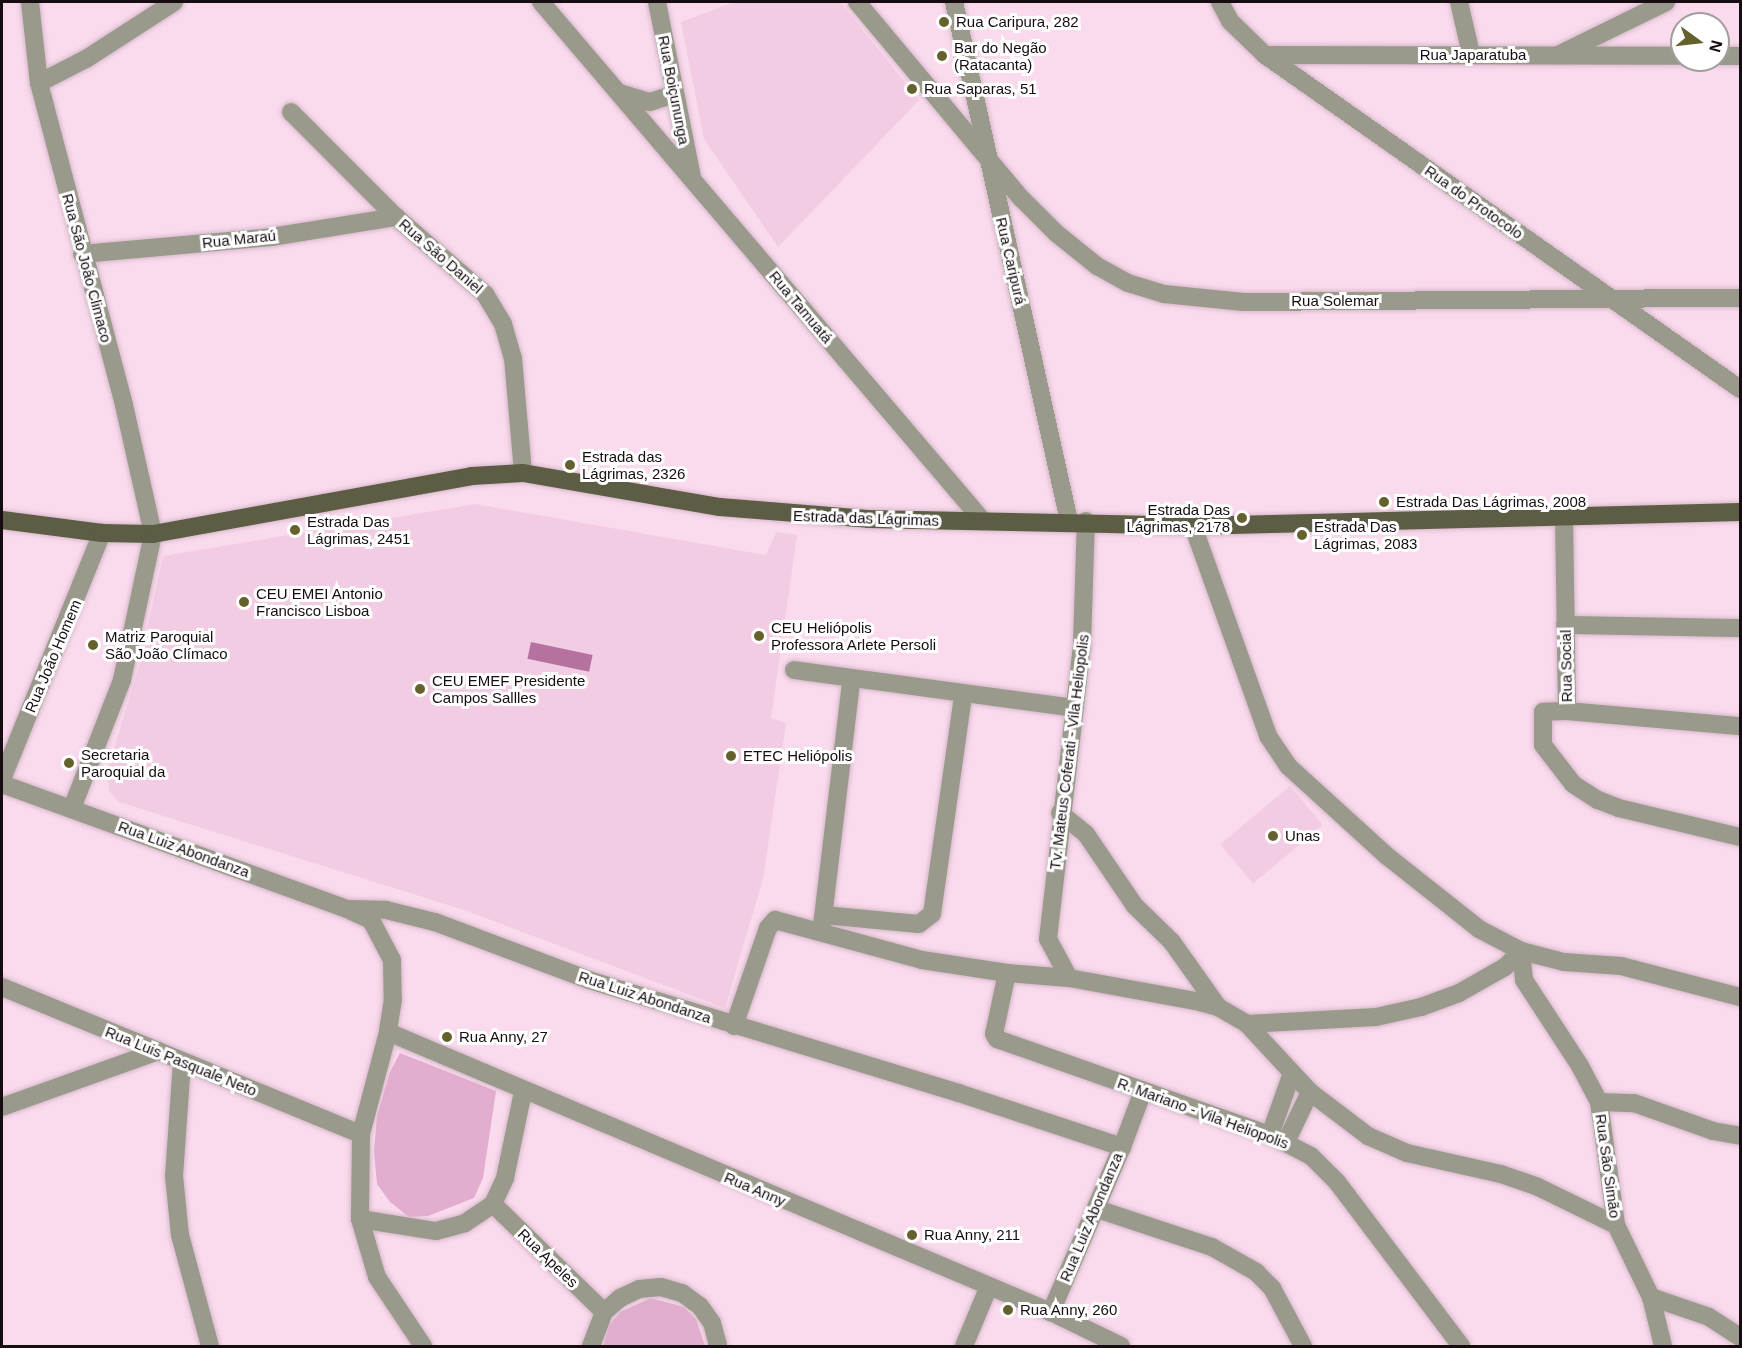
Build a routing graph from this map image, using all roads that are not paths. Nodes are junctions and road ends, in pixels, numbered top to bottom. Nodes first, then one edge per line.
1 (30, 2) edge
2 (174, 2) edge
3 (541, 2) edge
4 (657, 2) edge
5 (857, 2) edge
6 (954, 2) edge
7 (1220, 2) edge
8 (1459, 2) edge
9 (1666, 2) edge
10 (1471, 54) junction
11 (1265, 55) junction
12 (1555, 56) junction
13 (1670, 56) edge
14 (39, 83) junction
15 (618, 92) junction
16 (675, 94) junction
17 (291, 112) dead end
18 (986, 152) junction
19 (692, 179) junction
20 (396, 218) junction
21 (82, 254) junction
22 (1740, 298) edge
23 (1613, 300) junction
24 (1740, 389) edge
25 (523, 473) junction
26 (1740, 512) edge
27 (1564, 516) junction
28 (2, 519) edge
29 (983, 521) junction
30 (1077, 521) junction
31 (1193, 526) junction
32 (102, 533) junction
33 (153, 534) junction
34 (1565, 625) junction
35 (1740, 628) edge
36 (794, 670) dead end
37 (851, 681) junction
38 (963, 695) junction
39 (1074, 708) junction
40 (1567, 711) junction
41 (1740, 726) edge
42 (2, 779) edge
43 (2, 784) edge
44 (72, 808) junction
45 (1060, 813) junction
46 (1740, 837) edge
47 (347, 909) junction
48 (823, 923) junction
49 (1521, 951) junction
50 (1006, 973) junction
51 (1069, 978) junction
52 (2, 987) edge
53 (1740, 997) edge
54 (1218, 1006) junction
55 (1247, 1024) junction
56 (734, 1026) junction
57 (388, 1032) junction
58 (158, 1052) junction
59 (182, 1062) junction
60 (1292, 1072) junction
61 (1143, 1090) junction
62 (524, 1092) junction
63 (1310, 1092) junction
64 (1599, 1102) junction
65 (2, 1107) edge
66 (361, 1134) junction
67 (1740, 1136) edge
68 (1278, 1138) junction
69 (1122, 1147) junction
70 (493, 1204) junction
71 (1097, 1209) junction
72 (360, 1219) junction
73 (1616, 1225) junction
74 (989, 1286) junction
75 (1652, 1298) junction
76 (604, 1312) junction
77 (1051, 1312) junction
78 (1740, 1336) edge
79 (210, 1347) edge
80 (423, 1347) edge
81 (591, 1347) edge
82 (718, 1347) edge
83 (964, 1347) edge
84 (1121, 1347) edge
85 (1303, 1347) edge
86 (1461, 1347) edge
87 (1663, 1347) edge

1 - 14 street, Rua São João Climaco
2 - 14 street
3 - 15 street, Rua Tamuatá
4 - 16 street, Rua Boiçununga
5 - 18 street, Rua Solemar
6 - 18 street, Rua Caripurá
7 - 11 street, Rua do Protocolo
8 - 10 street
9 - 12 street
10 - 11 street, Rua Japaratuba
10 - 12 street, Rua Japaratuba
11 - 23 street, Rua do Protocolo
12 - 13 street, Rua Japaratuba
14 - 21 street, Rua São João Climaco
15 - 16 street
15 - 19 street, Rua Tamuatá
16 - 19 street, Rua Boiçununga
17 - 20 street, Rua São Daniel
18 - 23 street, Rua Solemar
18 - 30 street, Rua Caripurá
19 - 29 street, Rua Tamuatá
20 - 21 street, Rua Maraú
20 - 25 street, Rua São Daniel
21 - 33 street, Rua São João Climaco
22 - 23 street, Rua Solemar
23 - 24 street, Rua do Protocolo
25 - 29 main road, Estrada das Lágrimas
25 - 33 main road, Estrada das Lágrimas
26 - 27 main road, Estrada das Lágrimas
27 - 31 main road, Estrada das Lágrimas
27 - 34 street, Rua Social
28 - 32 main road, Estrada das Lágrimas
29 - 30 main road, Estrada das Lágrimas
30 - 31 main road, Estrada das Lágrimas
30 - 39 street, Tv. Mateus Coferati - Vila Heliopolis
31 - 49 street
32 - 33 main road, Estrada das Lágrimas
32 - 42 street, Rua João Homem
33 - 44 street
34 - 35 street
34 - 40 street, Rua Social
36 - 37 street
37 - 38 street
37 - 48 street
38 - 39 street
38 - 48 street
39 - 45 street, Tv. Mateus Coferati - Vila Heliopolis
40 - 41 street
40 - 46 street, Rua Social
43 - 44 street, Rua Luiz Abondanza
44 - 47 street, Rua Luiz Abondanza
45 - 51 street, Tv. Mateus Coferati - Vila Heliopolis
45 - 54 street
47 - 56 street, Rua Luiz Abondanza
47 - 57 street
48 - 50 street
48 - 56 street
49 - 53 street
49 - 55 street
49 - 64 street, Rua São Simão
50 - 51 street
50 - 61 street, R. Mariano - Vila Heliopolis
51 - 54 street
52 - 58 street, Rua Luis Pasquale Neto
54 - 55 street
55 - 60 street
56 - 69 street, Rua Luiz Abondanza
57 - 62 street, Rua Anny
57 - 66 street
58 - 59 street, Rua Luis Pasquale Neto
58 - 65 street
59 - 66 street, Rua Luis Pasquale Neto
59 - 79 street
60 - 63 street
60 - 68 street
61 - 68 street, R. Mariano - Vila Heliopolis
61 - 69 street
62 - 70 street
62 - 74 street, Rua Anny
63 - 68 street
63 - 73 street
64 - 67 street
64 - 73 street, Rua São Simão
66 - 72 street
68 - 86 street, R. Mariano - Vila Heliopolis
69 - 71 street, Rua Luiz Abondanza
70 - 72 street
70 - 76 street, Rua Apeles
71 - 77 street, Rua Luiz Abondanza
71 - 85 street
72 - 80 street
73 - 75 street, Rua São Simão
74 - 77 street, Rua Anny
74 - 83 street
75 - 78 street
75 - 87 street, Rua São Simão
76 - 81 street
76 - 82 street
77 - 84 street, Rua Anny

